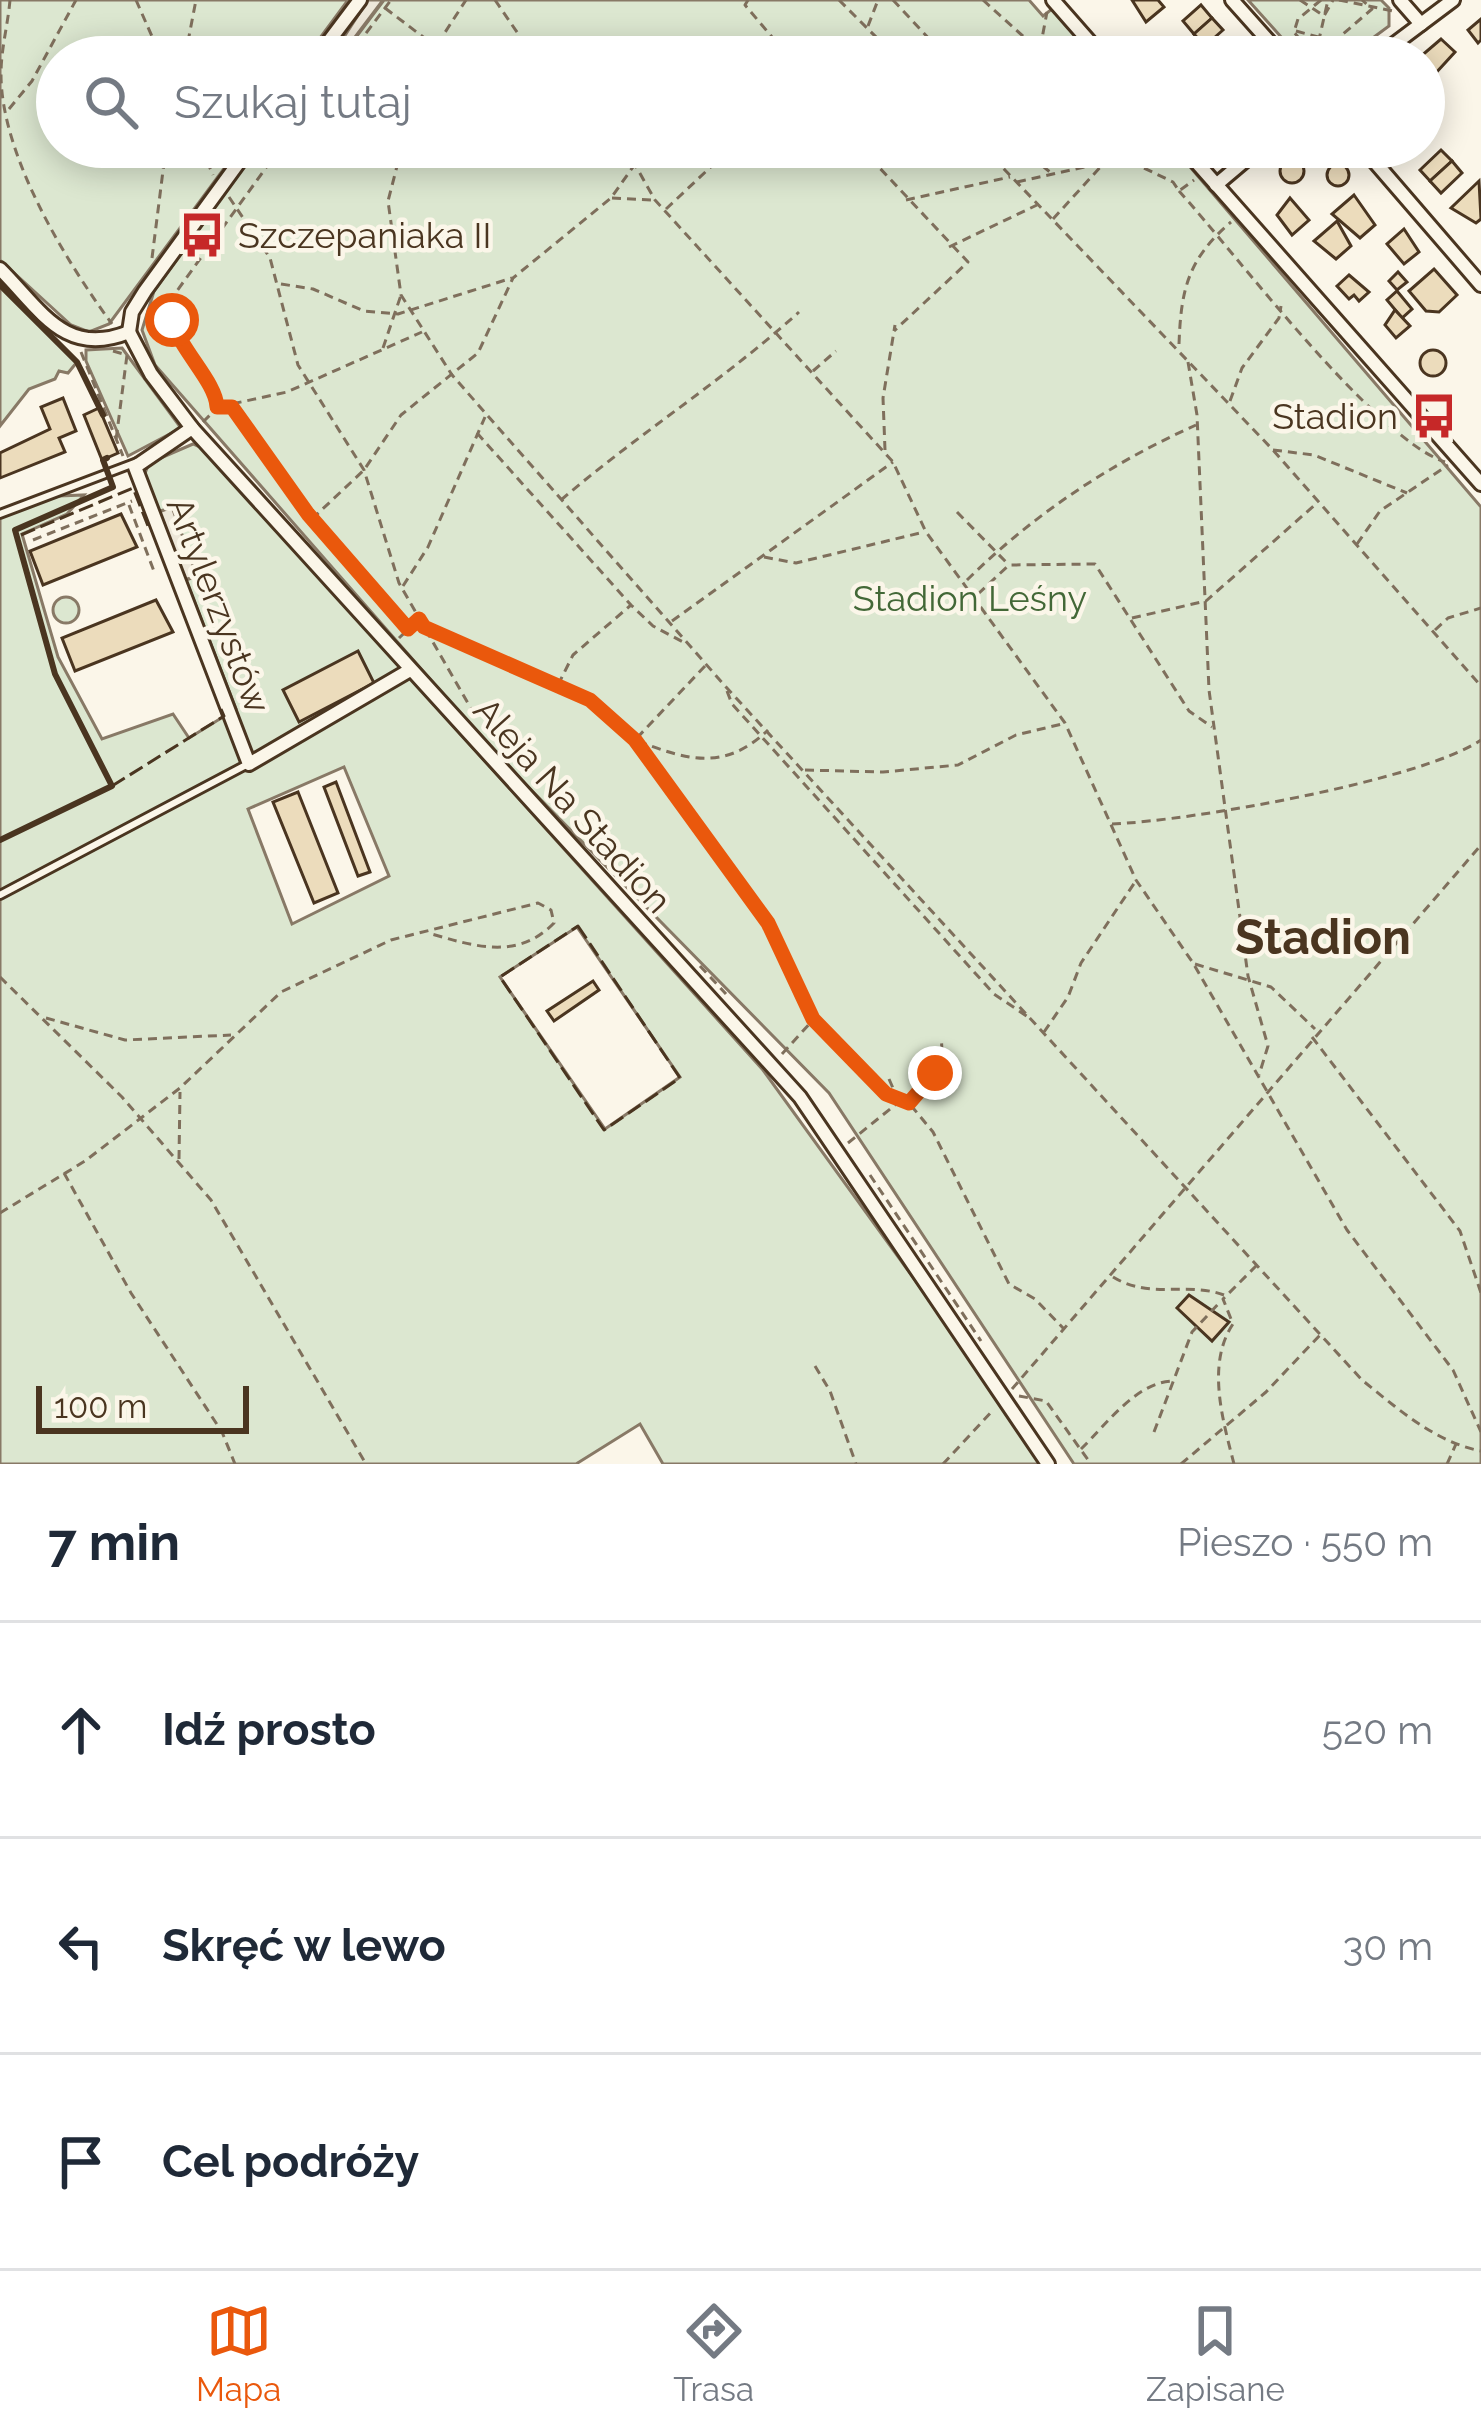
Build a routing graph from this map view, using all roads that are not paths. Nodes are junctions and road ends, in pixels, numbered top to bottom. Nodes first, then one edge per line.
1 (360, 0) edge
2 (1232, 0) edge
3 (1453, 0) edge
4 (1054, 2) edge
5 (1399, 6) edge
6 (1420, 24) junction
7 (333, 36) edge
8 (1084, 36) edge
9 (1264, 36) edge
10 (1404, 36) edge
11 (230, 168) edge
12 (1201, 168) edge
13 (1237, 168) edge
14 (1380, 168) edge
15 (1216, 185) junction
16 (0, 269) edge
17 (1481, 284) edge
18 (125, 334) junction
19 (192, 428) junction
20 (133, 464) junction
21 (1481, 484) edge
22 (0, 514) edge
23 (410, 670) junction
24 (249, 764) junction
25 (0, 895) edge
26 (1048, 1464) edge

1 - 7 street
2 - 9 street
3 - 6 street
4 - 8 street
5 - 6 street
6 - 10 street
11 - 18 street
12 - 15 street
13 - 15 street
14 - 17 street
15 - 21 street
16 - 18 street
18 - 19 street, Aleja Na Stadion
19 - 20 street, Artylerzystów
19 - 23 street, Aleja Na Stadion
20 - 22 lane
20 - 24 street, Artylerzystów
23 - 24 street
23 - 26 street, Aleja Na Stadion
24 - 25 lane

